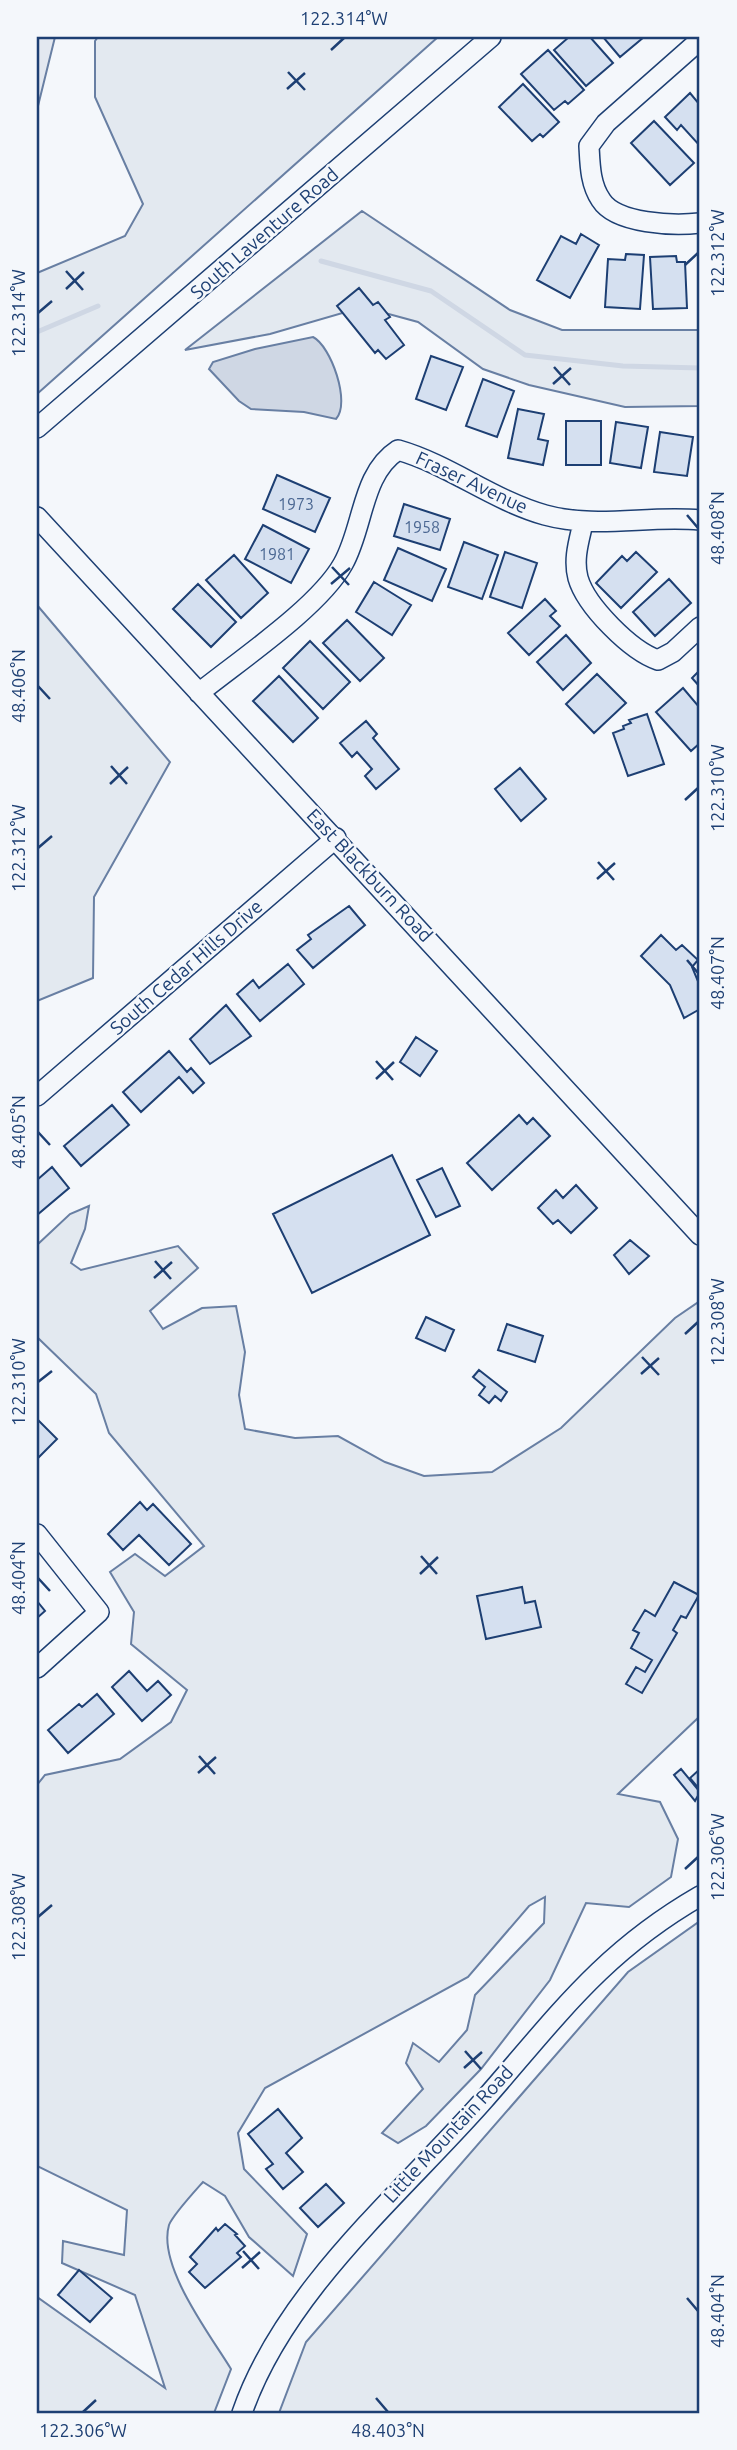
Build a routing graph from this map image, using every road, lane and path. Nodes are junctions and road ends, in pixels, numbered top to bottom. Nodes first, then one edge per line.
1 (491, 37) edge
2 (700, 40) edge
3 (700, 223) edge
4 (37, 428) edge
5 (37, 517) edge
6 (700, 520) edge
7 (583, 523) junction
8 (700, 627) edge
9 (200, 693) junction
10 (336, 838) junction
11 (37, 1096) edge
12 (700, 1235) edge
13 (37, 1534) edge
14 (37, 1668) edge
15 (700, 1896) edge
16 (242, 2413) edge

1 - 4 street, South Laventure Road
2 - 3 street
5 - 9 street, East Blackburn Road
6 - 7 street, Fraser Avenue
7 - 8 street
7 - 9 street, Fraser Avenue
9 - 10 street, East Blackburn Road
10 - 11 street, South Cedar Hills Drive
10 - 12 street, East Blackburn Road
13 - 14 street
15 - 16 street, Little Mountain Road

